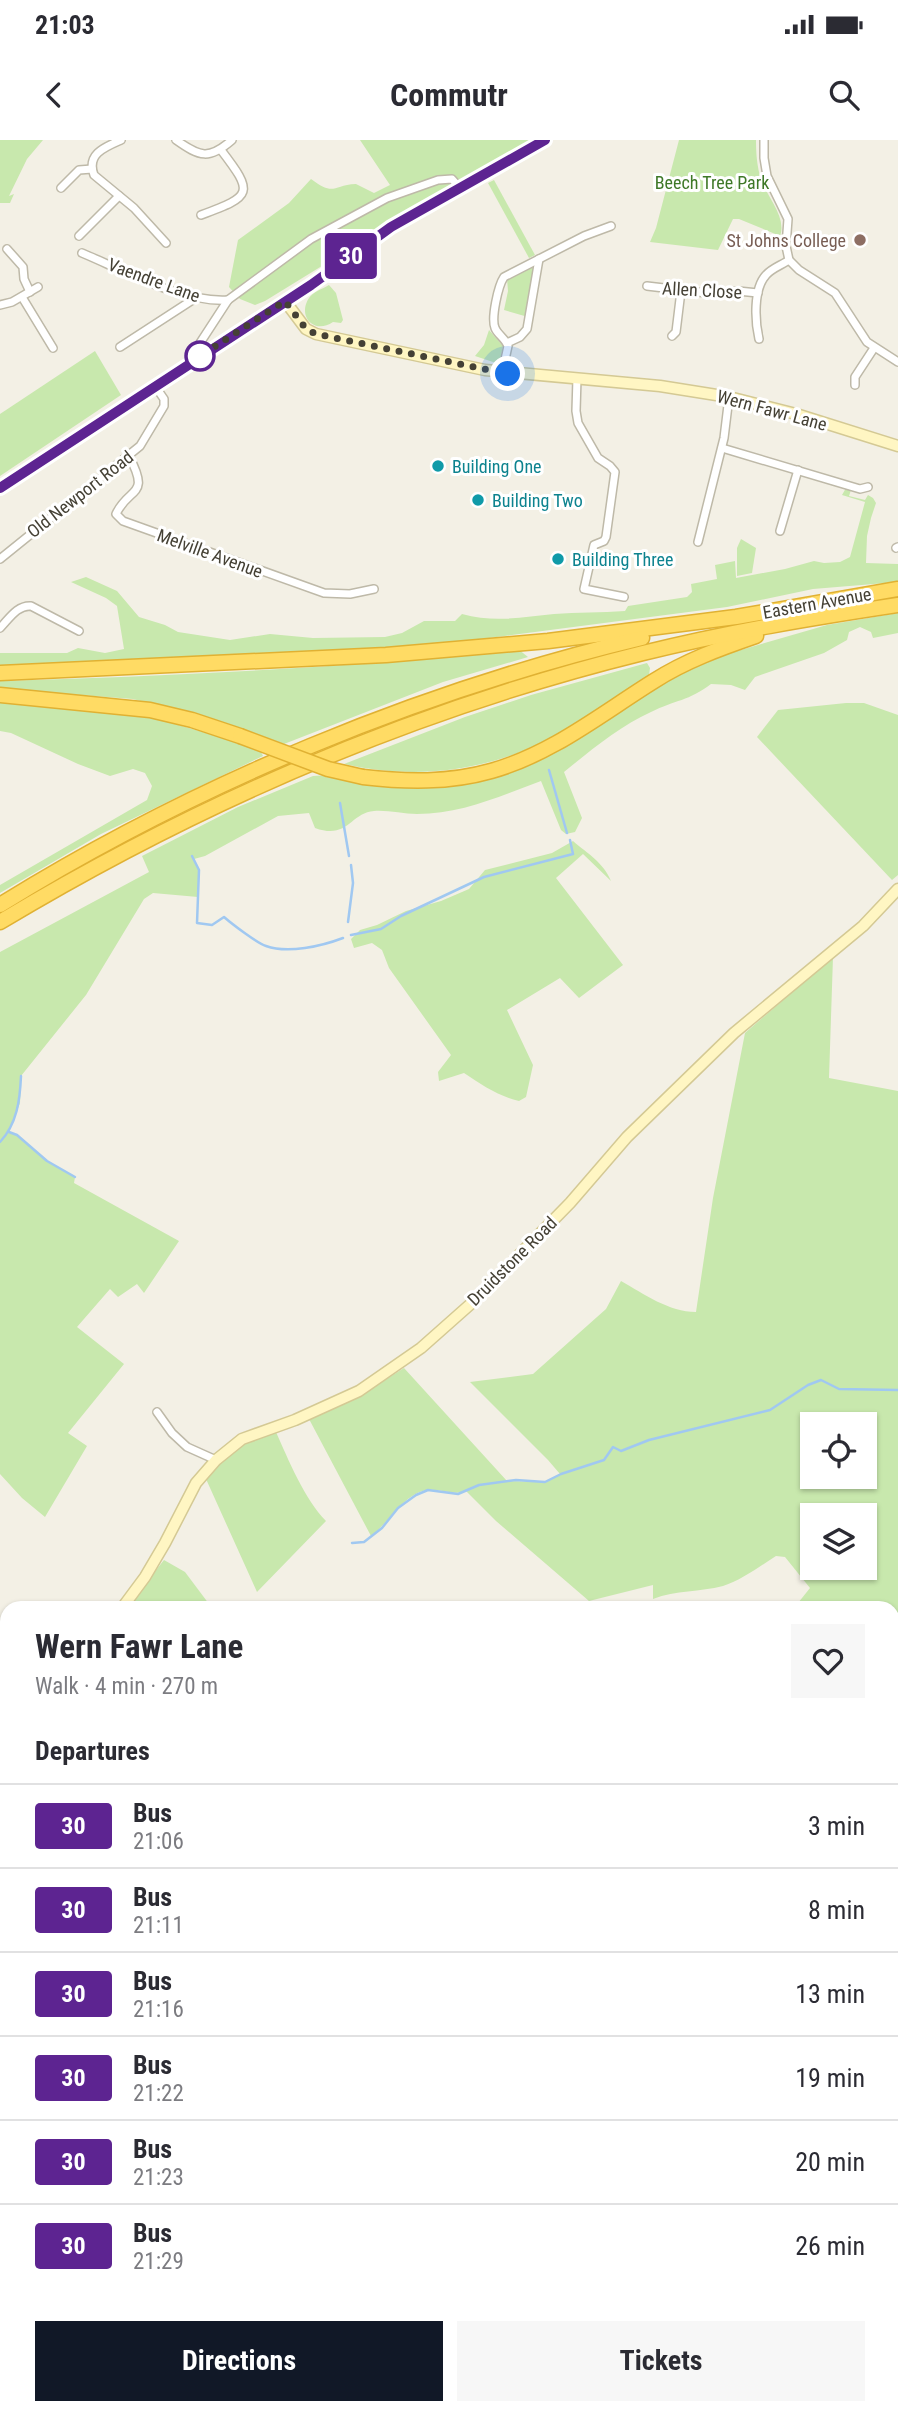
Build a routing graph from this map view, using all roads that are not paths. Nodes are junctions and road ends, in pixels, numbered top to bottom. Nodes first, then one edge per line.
1 (121, 140) edge
2 (177, 140) edge
3 (232, 140) edge
4 (545, 140) edge
5 (764, 140) edge
6 (221, 149) junction
7 (92, 169) junction
8 (61, 188) dead end
9 (460, 188) junction
10 (119, 196) junction
11 (201, 215) dead end
12 (611, 226) dead end
13 (79, 236) dead end
14 (166, 243) dead end
15 (7, 249) dead end
16 (82, 253) dead end
17 (539, 259) junction
18 (789, 260) junction
19 (647, 286) dead end
20 (37, 287) dead end
21 (681, 291) junction
22 (30, 292) junction
23 (758, 293) junction
24 (22, 297) junction
25 (197, 297) junction
26 (228, 300) junction
27 (285, 301) junction
28 (0, 305) edge
29 (672, 336) dead end
30 (760, 339) dead end
31 (507, 343) junction
32 (120, 347) dead end
33 (53, 348) dead end
34 (874, 348) junction
35 (898, 362) edge
36 (185, 366) junction
37 (502, 373) junction
38 (577, 378) junction
39 (855, 384) dead end
40 (155, 386) junction
41 (729, 397) junction
42 (898, 446) edge
43 (722, 448) junction
44 (129, 456) junction
45 (798, 470) junction
46 (868, 487) dead end
47 (0, 488) edge
48 (780, 531) dead end
49 (698, 542) dead end
50 (0, 559) edge
51 (374, 589) dead end
52 (898, 589) edge
53 (624, 597) dead end
54 (898, 605) edge
55 (736, 617) junction
56 (818, 617) junction
57 (0, 628) edge
58 (79, 631) dead end
59 (0, 673) edge
60 (0, 695) edge
61 (898, 889) edge
62 (0, 905) edge
63 (0, 922) edge
64 (158, 1412) dead end
65 (216, 1460) junction
66 (127, 1601) edge

1 - 7 street
2 - 6 street
3 - 6 street
4 - 9 street
5 - 18 street
6 - 11 street
7 - 8 street
7 - 10 street
9 - 26 street
9 - 27 street
10 - 13 street
10 - 14 street
12 - 17 street
15 - 22 street
16 - 25 street, Vaendre Lane
17 - 31 street
17 - 31 street
18 - 23 street, Allen Close
18 - 34 street
19 - 21 street, Allen Close
20 - 22 street
21 - 23 street, Allen Close
21 - 29 street
22 - 24 street
23 - 30 street, Allen Close
24 - 28 street
24 - 33 street
25 - 26 street, Vaendre Lane
25 - 32 street
26 - 36 street
27 - 36 street
27 - 37 street, Wern Fawr Lane
31 - 37 street
34 - 35 street
34 - 39 street
36 - 40 street
37 - 38 street, Wern Fawr Lane
38 - 41 street, Wern Fawr Lane
38 - 53 street
40 - 44 street, Old Newport Road
40 - 47 street
41 - 42 street, Wern Fawr Lane
41 - 43 street
43 - 45 street
43 - 49 street
44 - 50 street, Old Newport Road
44 - 51 street, Melville Avenue
45 - 46 street
45 - 48 street
52 - 55 highway, Eastern Avenue
54 - 56 highway, Eastern Avenue
55 - 59 highway
55 - 62 highway
56 - 60 highway, bridge
56 - 63 highway
57 - 58 street
61 - 65 street, Druidstone Road
64 - 65 street
65 - 66 street, Druidstone Road

